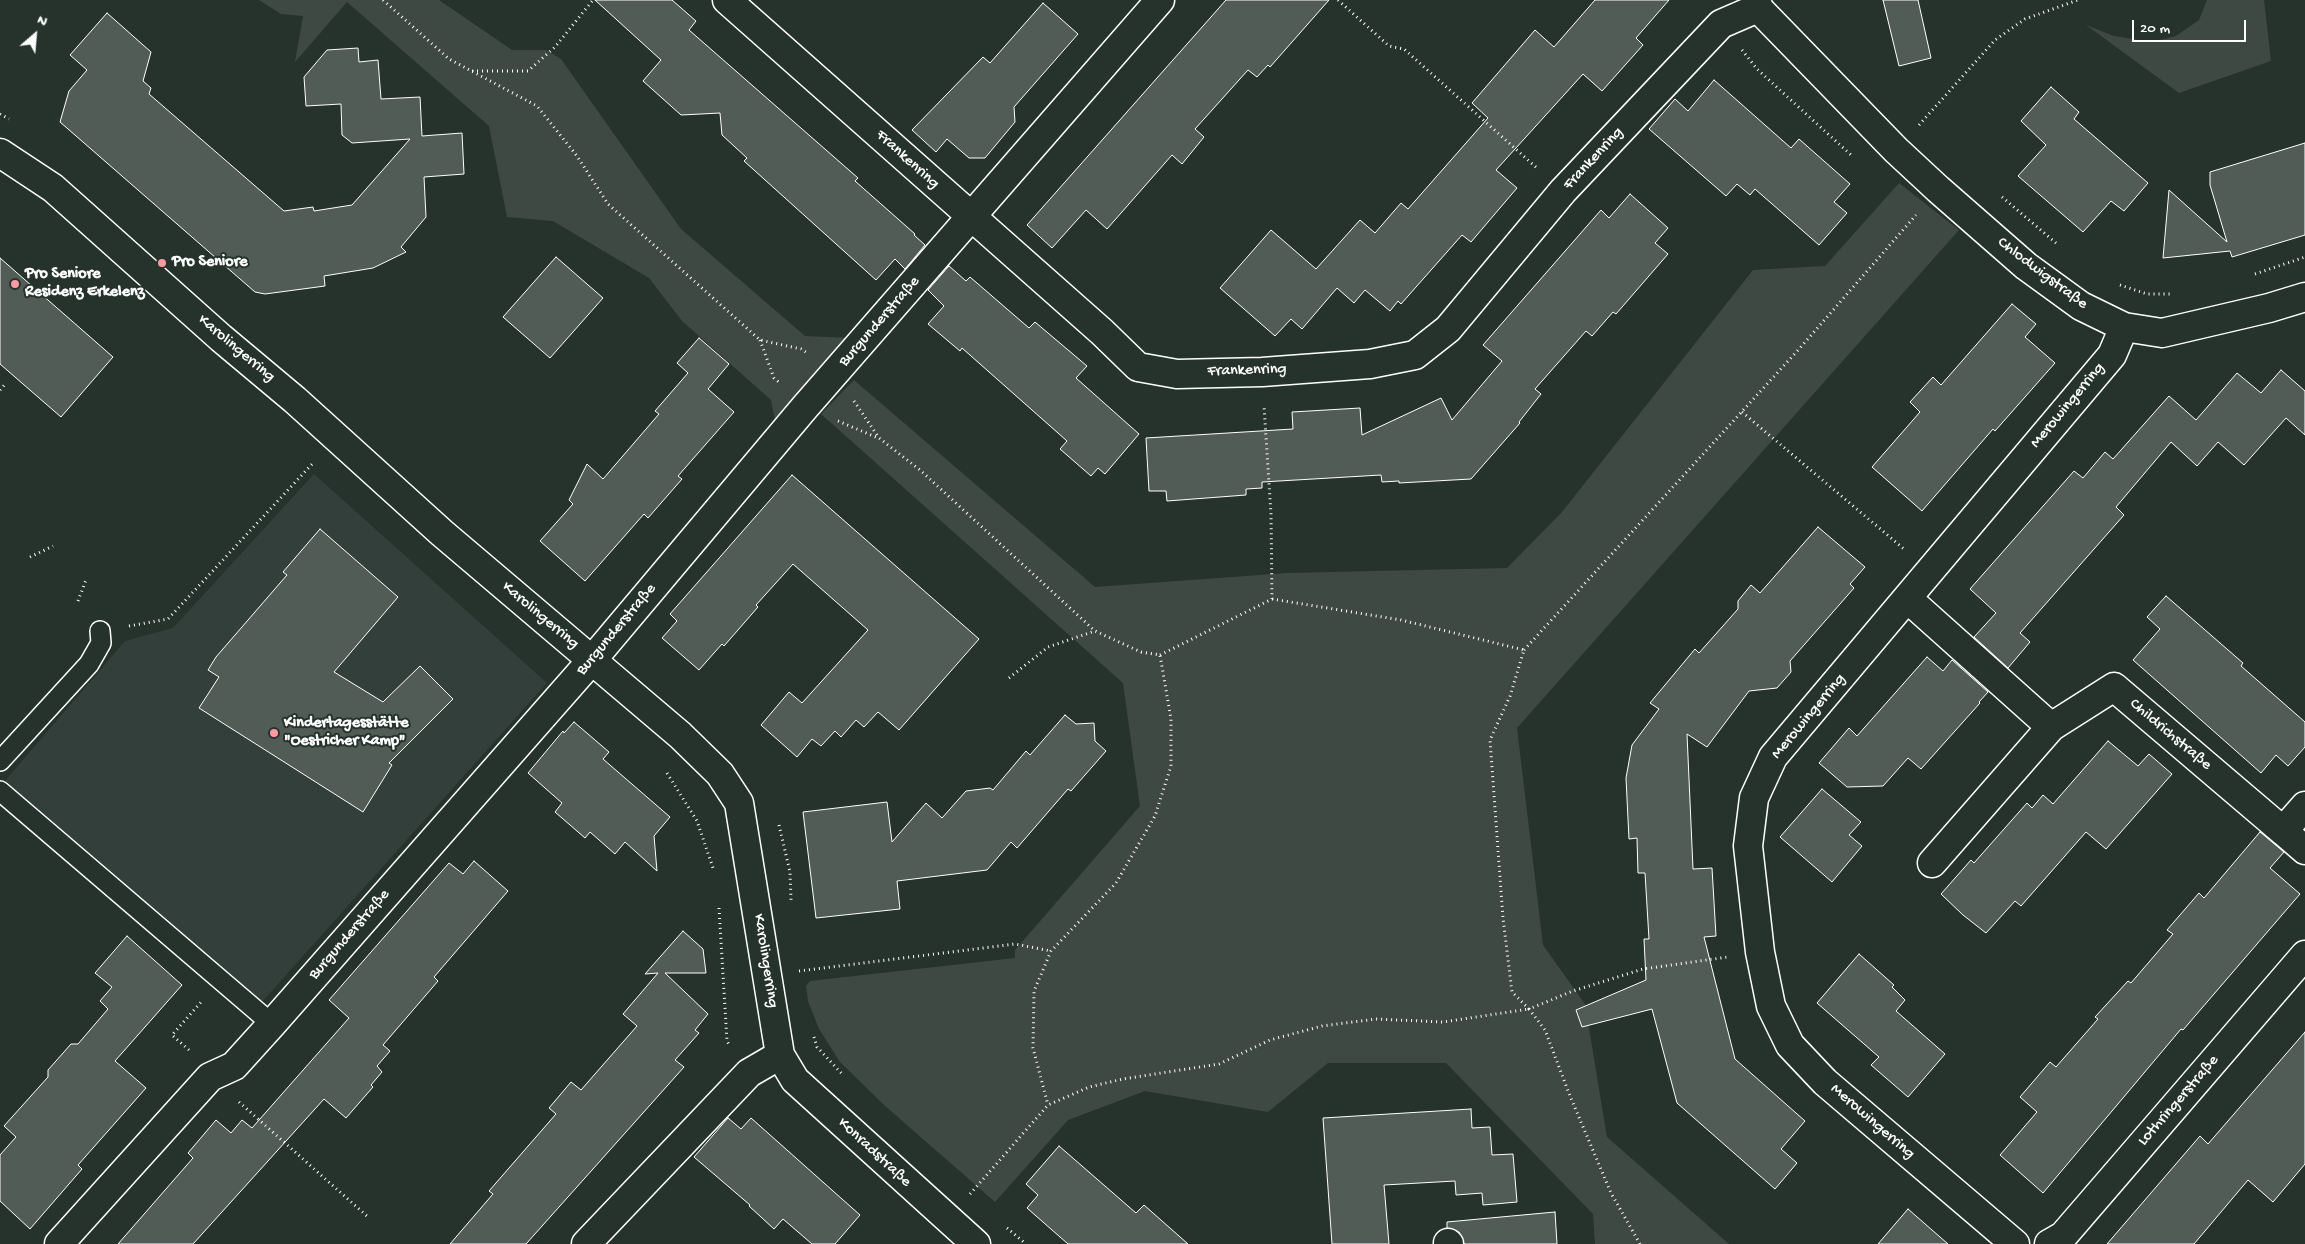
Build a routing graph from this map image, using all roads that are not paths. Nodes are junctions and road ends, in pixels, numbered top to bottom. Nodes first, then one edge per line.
1 (727, 0) edge
2 (1160, 0) edge
3 (1757, 4) edge
4 (0, 153) edge
5 (1938, 189) joint
6 (972, 217) junction
7 (2305, 297) edge
8 (2124, 327) junction
9 (1908, 599) junction
10 (100, 631) road end
11 (592, 660) junction
12 (2051, 727) junction
13 (0, 761) edge
14 (0, 791) edge
15 (2305, 806) edge
16 (2283, 831) junction
17 (2305, 850) edge
18 (1932, 863) dead end
19 (2305, 955) edge
20 (272, 1024) junction
21 (780, 1055) junction
22 (60, 1244) edge
23 (586, 1244) edge
24 (976, 1244) edge
25 (2015, 1244) edge
26 (2049, 1244) edge

1 - 6 street, Frankenring
2 - 6 street, Burgunderstraße
3 - 5 street, Frankenring
3 - 6 street, Frankenring
4 - 11 street, Karolingerring
5 - 8 street, Chlodwigstraße
6 - 11 street, Burgunderstraße
7 - 8 street, Chlodwigstraße
8 - 9 street, Merowingerring
9 - 12 street
9 - 25 street, Merowingerring
10 - 13 lane
11 - 20 street, Burgunderstraße
11 - 21 street, Karolingerring
12 - 16 street, Childrichstraße
12 - 18 street, Childrichstraße
14 - 20 lane
15 - 16 street
16 - 17 street, Childrichstraße
19 - 26 street, Lothringerstraße
20 - 22 street, Burgunderstraße
21 - 23 street
21 - 24 street, Konradstraße

